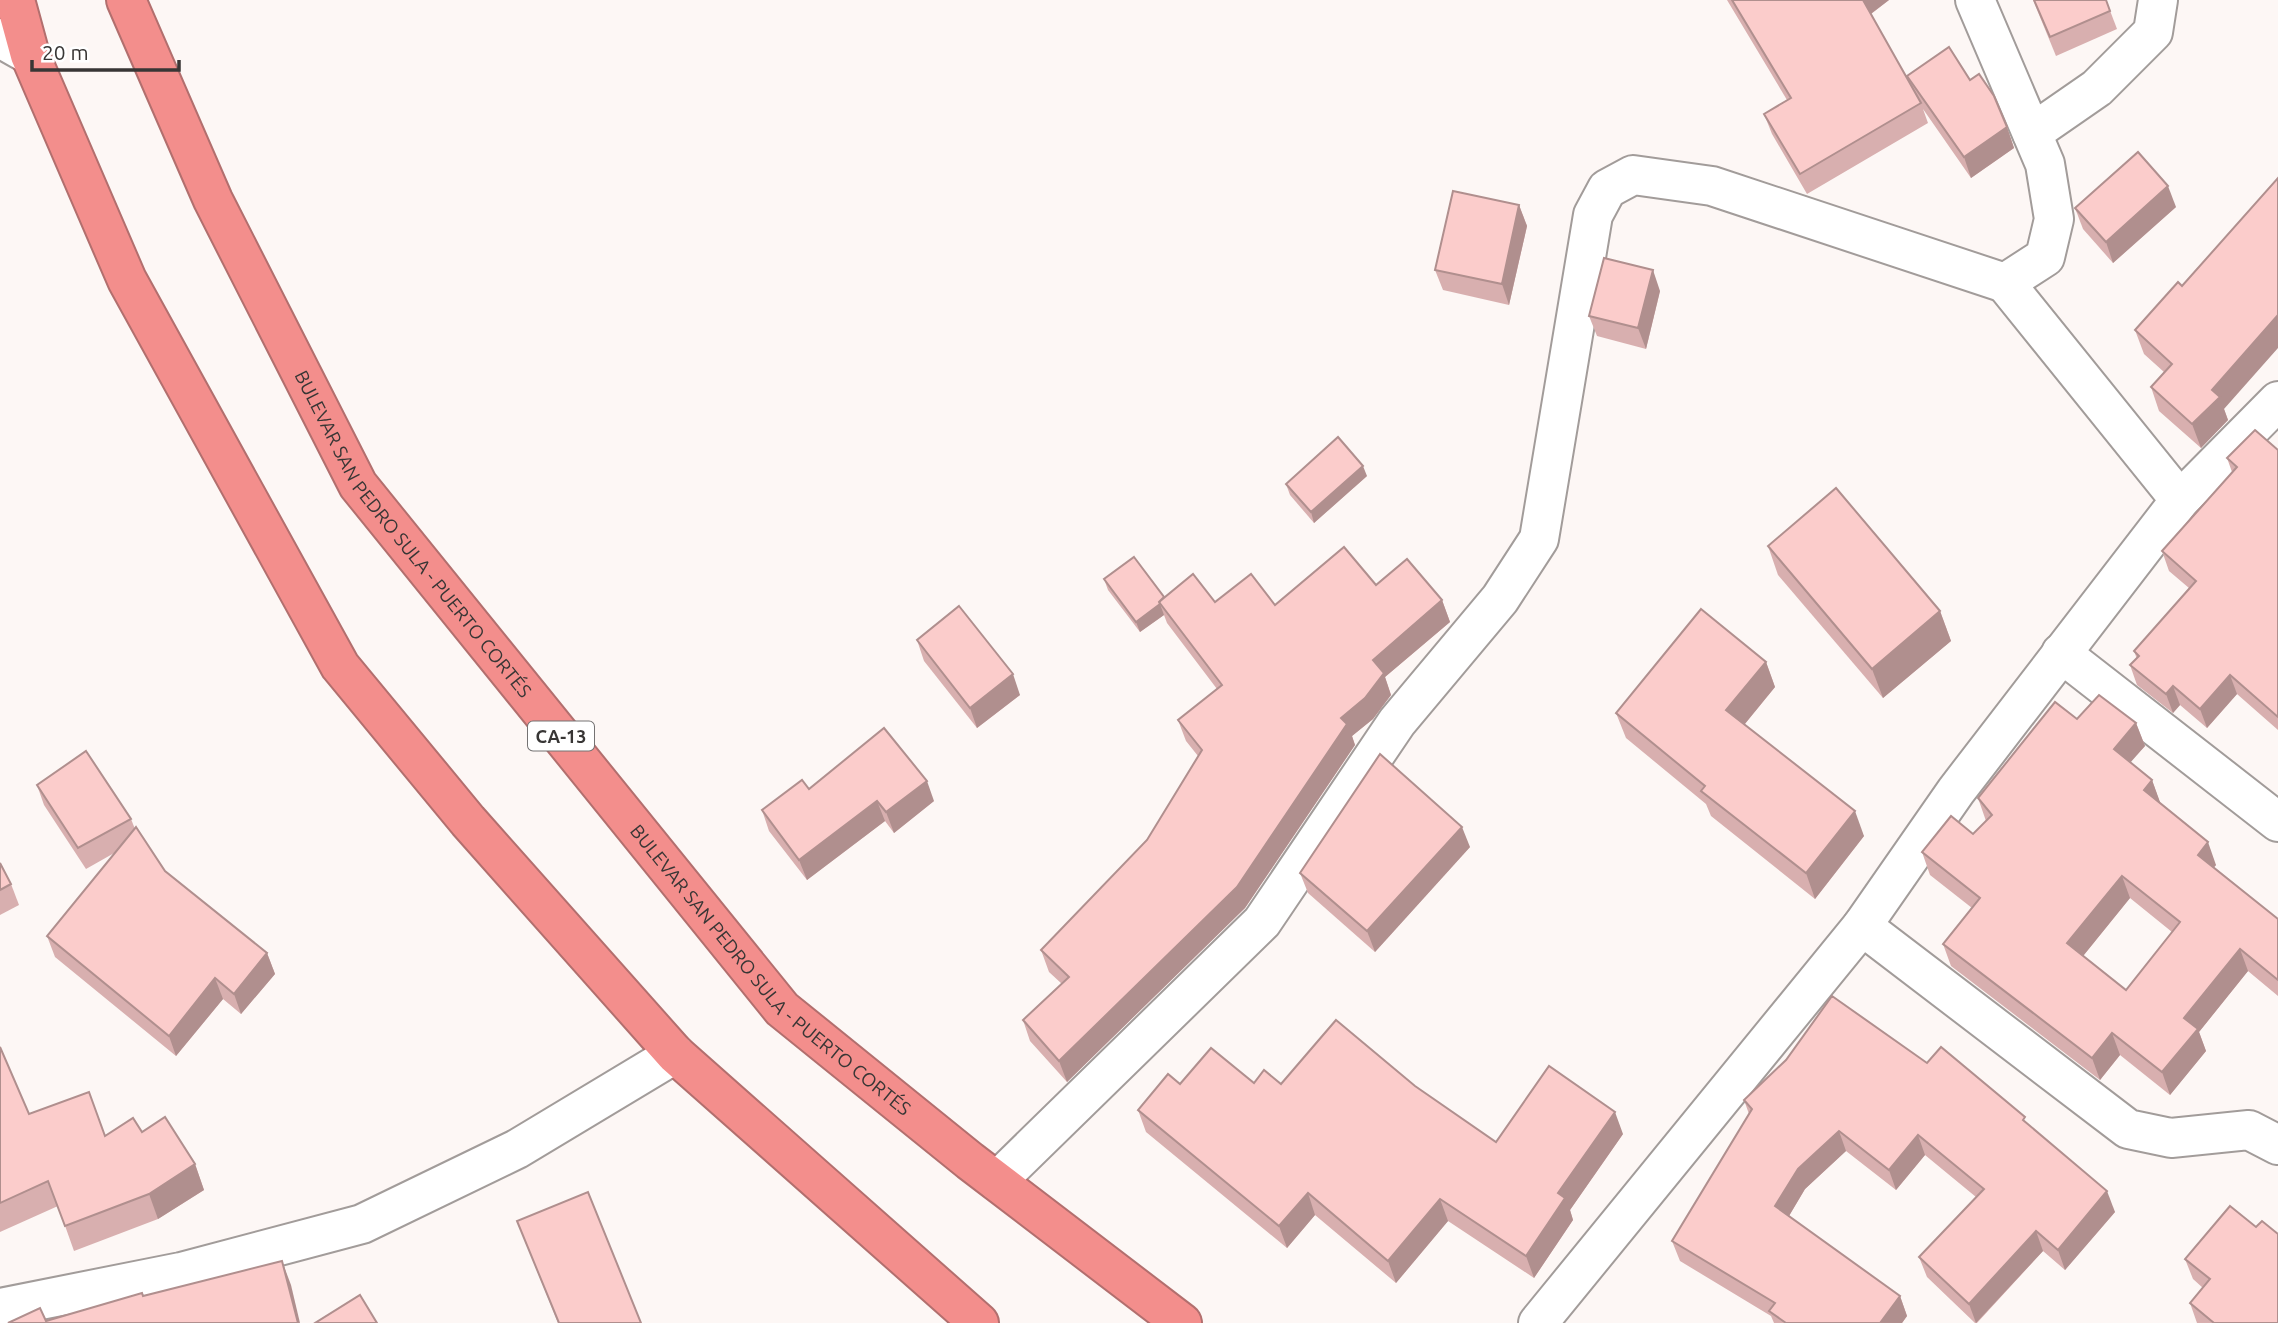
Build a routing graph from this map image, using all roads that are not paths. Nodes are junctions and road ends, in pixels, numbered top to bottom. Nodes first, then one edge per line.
1 (15, 0) edge
2 (126, 0) edge
3 (1975, 0) edge
4 (2158, 0) edge
5 (15, 46) edge
6 (2032, 133) junction
7 (2005, 283) junction
8 (2278, 401) edge
9 (2180, 500) junction
10 (2062, 653) junction
11 (2278, 822) edge
12 (1862, 926) junction
13 (675, 1055) junction
14 (2278, 1145) edge
15 (997, 1181) junction
16 (0, 1308) edge
17 (979, 1323) edge
18 (1182, 1323) edge
19 (1538, 1323) edge

1 - 5 highway
2 - 15 highway, BULEVAR SAN PEDRO SULA - PUERTO CORTÉS / CA-13
3 - 6 street
4 - 6 street
5 - 13 highway
6 - 7 street
7 - 9 street
7 - 15 street
8 - 9 street
9 - 10 street
10 - 11 street
10 - 12 street
12 - 14 street
12 - 19 street
13 - 16 street
13 - 17 highway
15 - 18 highway, BULEVAR SAN PEDRO SULA - PUERTO CORTÉS / CA-13

